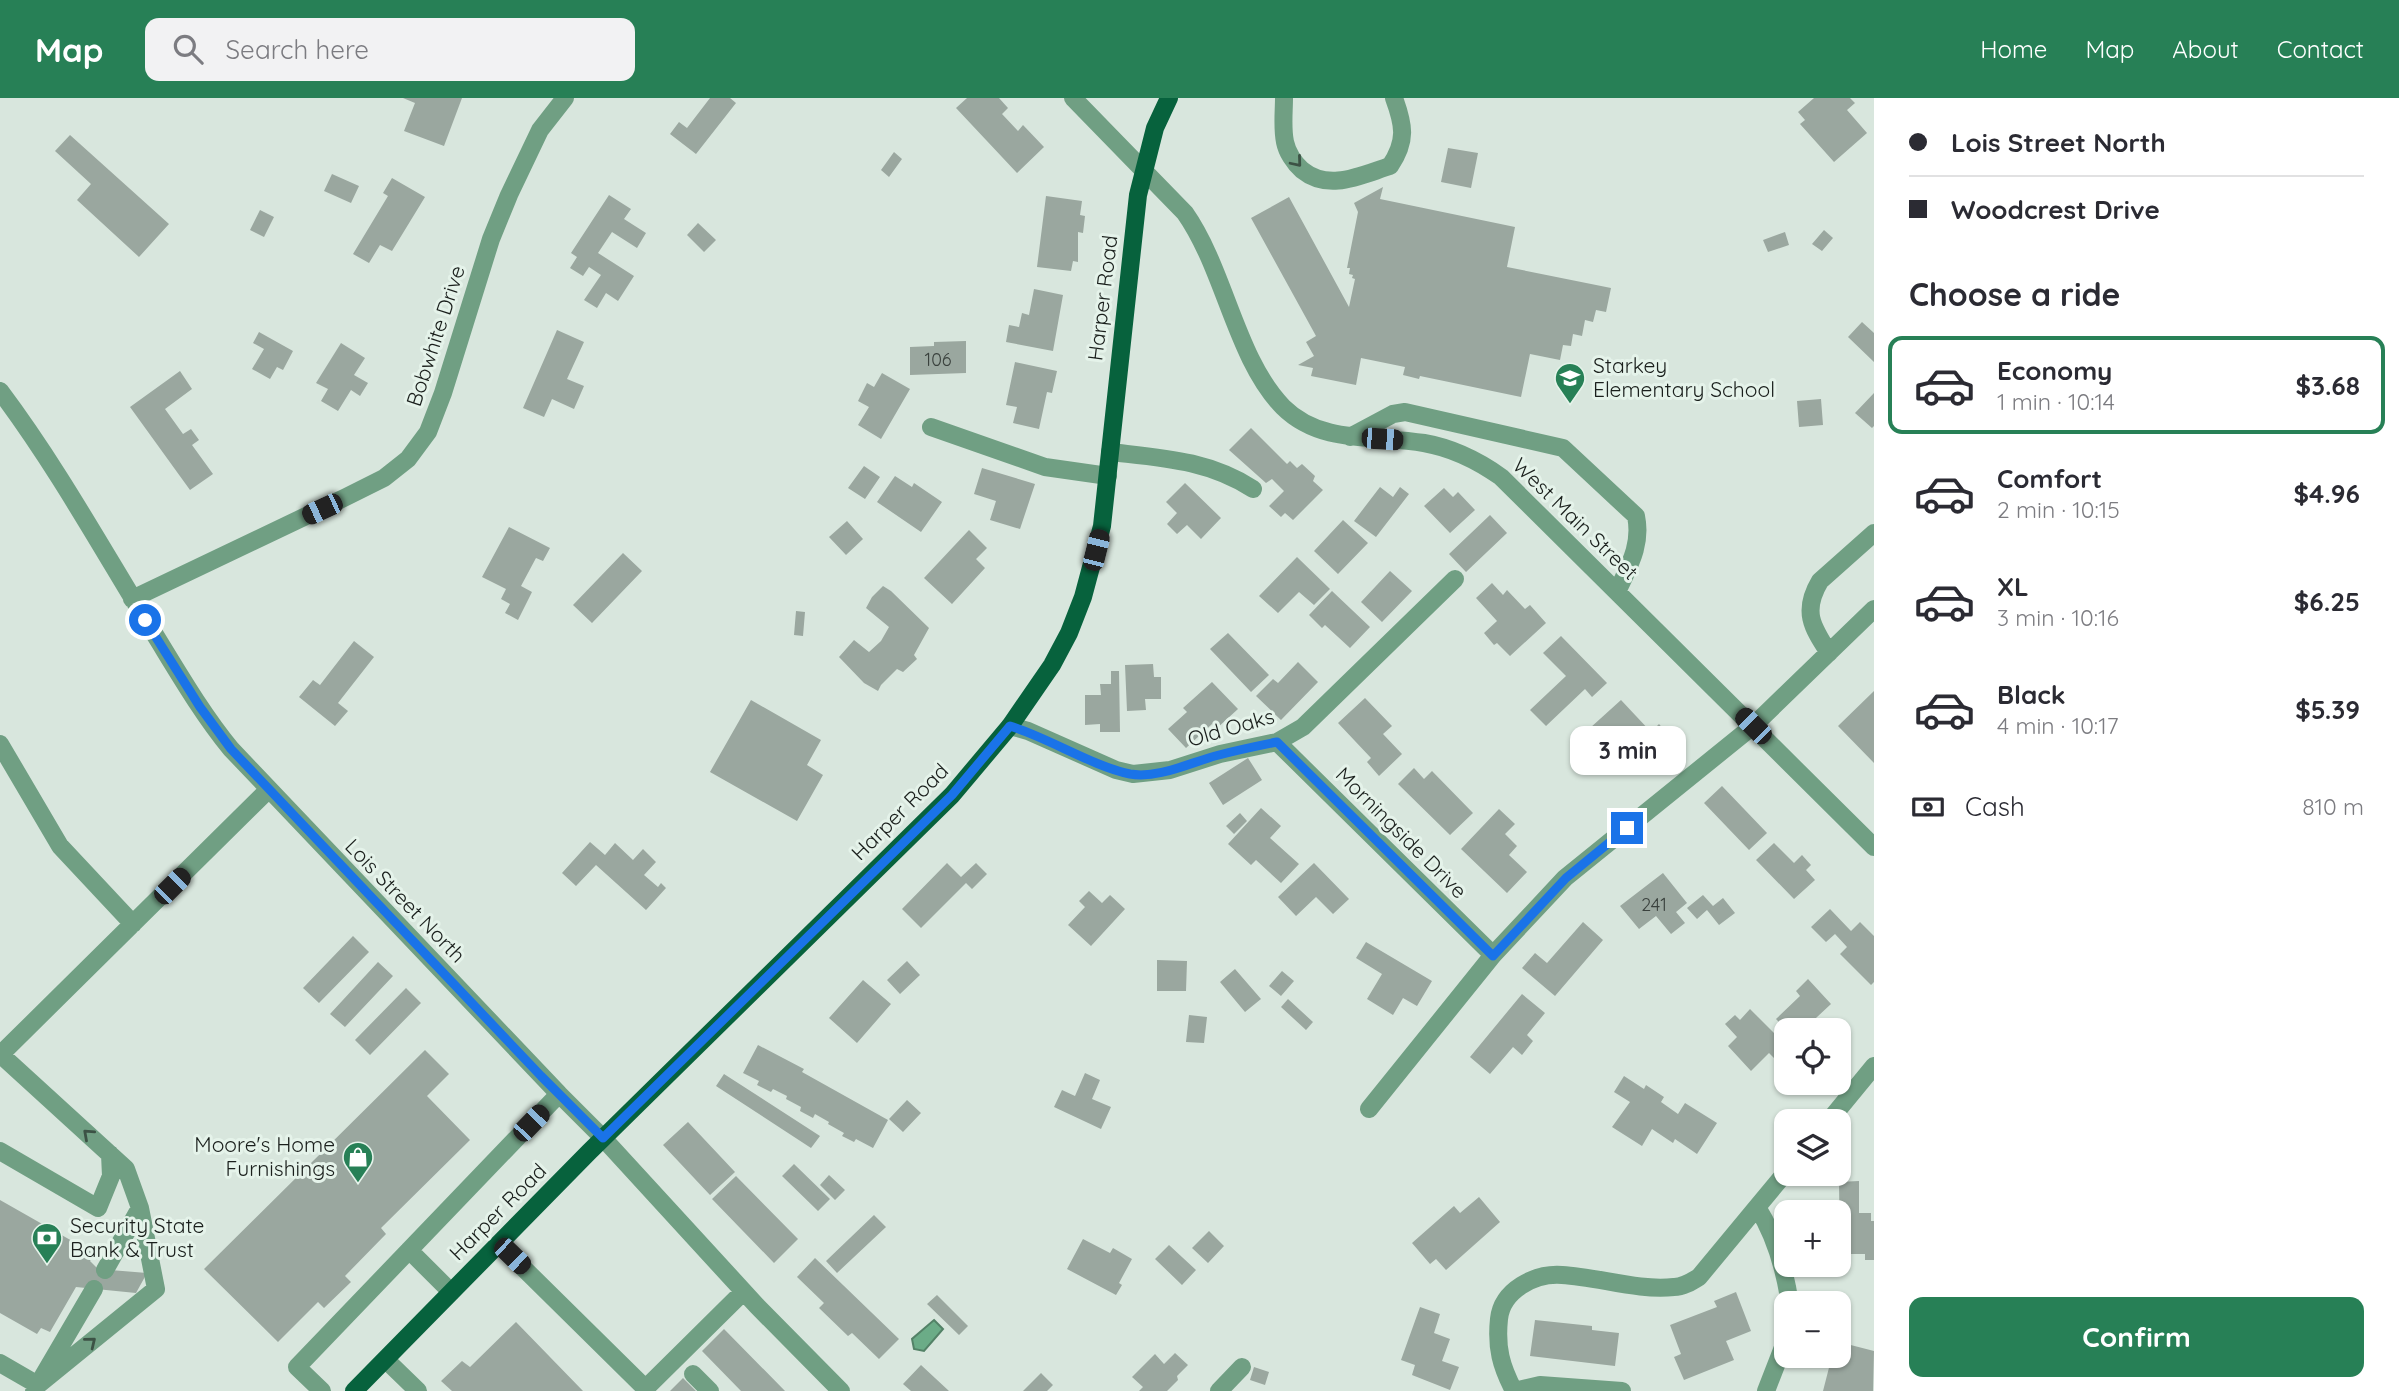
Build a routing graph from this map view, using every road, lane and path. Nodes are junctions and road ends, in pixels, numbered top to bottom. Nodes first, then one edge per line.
1 (565, 98) edge
2 (1073, 98) edge
3 (1169, 98) edge
4 (1284, 98) edge
5 (1394, 98) edge
6 (1143, 171) junction
7 (0, 391) edge
8 (931, 427) dead end
9 (1350, 436) junction
10 (1110, 452) junction
11 (1108, 476) junction
12 (1253, 489) dead end
13 (1874, 533) edge
14 (1455, 579) dead end
15 (1617, 592) junction
16 (132, 598) junction
17 (1874, 609) edge
18 (1829, 653) junction
19 (1010, 726) junction
20 (1753, 726) junction
21 (1277, 742) junction
22 (0, 744) edge
23 (268, 790) junction
24 (1874, 847) edge
25 (133, 924) junction
26 (1493, 956) junction
27 (0, 1054) edge
28 (1874, 1066) edge
29 (559, 1094) junction
30 (1369, 1109) dead end
31 (1839, 1109) edge
32 (603, 1138) junction
33 (0, 1151) edge
34 (110, 1154) junction
35 (1774, 1186) edge
36 (1757, 1207) junction
37 (140, 1208) junction
38 (499, 1244) junction
39 (409, 1250) junction
40 (105, 1270) dead end
41 (94, 1289) dead end
42 (1788, 1291) edge
43 (451, 1292) junction
44 (743, 1292) junction
45 (386, 1360) junction
46 (0, 1363) edge
47 (1242, 1367) dead end
48 (1775, 1368) edge
49 (693, 1374) dead end
50 (36, 1388) edge
51 (648, 1389) edge
52 (322, 1391) edge
53 (354, 1391) edge
54 (418, 1391) edge
55 (710, 1391) edge
56 (841, 1391) edge
57 (1219, 1391) edge
58 (1514, 1391) edge
59 (1622, 1391) edge
60 (1766, 1391) edge

1 - 16 street, Bobwhite Drive
2 - 6 street, West Main Street
3 - 6 main road, Harper Road
4 -> 5 street
6 - 9 street, West Main Street
6 - 10 main road, Harper Road
7 - 16 street, Lois Street North
8 - 11 street
9 - 15 street, West Main Street
9 - 15 street
10 - 11 main road, Harper Road
10 - 12 street
11 - 19 main road, Harper Road
13 - 18 street
14 - 21 street, Old Oaks
15 - 20 street, West Main Street
16 - 23 street, Lois Street North
17 - 18 street
18 - 20 street
19 - 21 street, Old Oaks
19 - 32 main road, Harper Road
20 - 24 street, West Main Street
20 - 26 street
21 - 26 street, Morningside Drive
22 - 25 street
23 - 25 street
23 - 29 street, Lois Street North
25 - 27 street
26 - 30 street
34 -> 27 street
28 - 31 street
29 - 32 street, Lois Street North
29 - 39 street
32 - 38 main road, Harper Road
32 - 44 street, Lois Street North
33 - 34 street
34 - 37 street
35 - 36 street
36 - 42 street
36 - 58 street
37 - 40 street
50 -> 37 street
38 - 43 main road, Harper Road
38 - 51 street
39 - 43 street
39 - 52 street
41 - 50 street
43 - 45 main road, Harper Road
44 - 51 street
44 - 56 street, Lois Street North
45 - 53 main road, Harper Road
45 - 54 street
46 - 50 street
47 - 57 street
48 - 60 street
49 - 55 street
58 - 59 street

